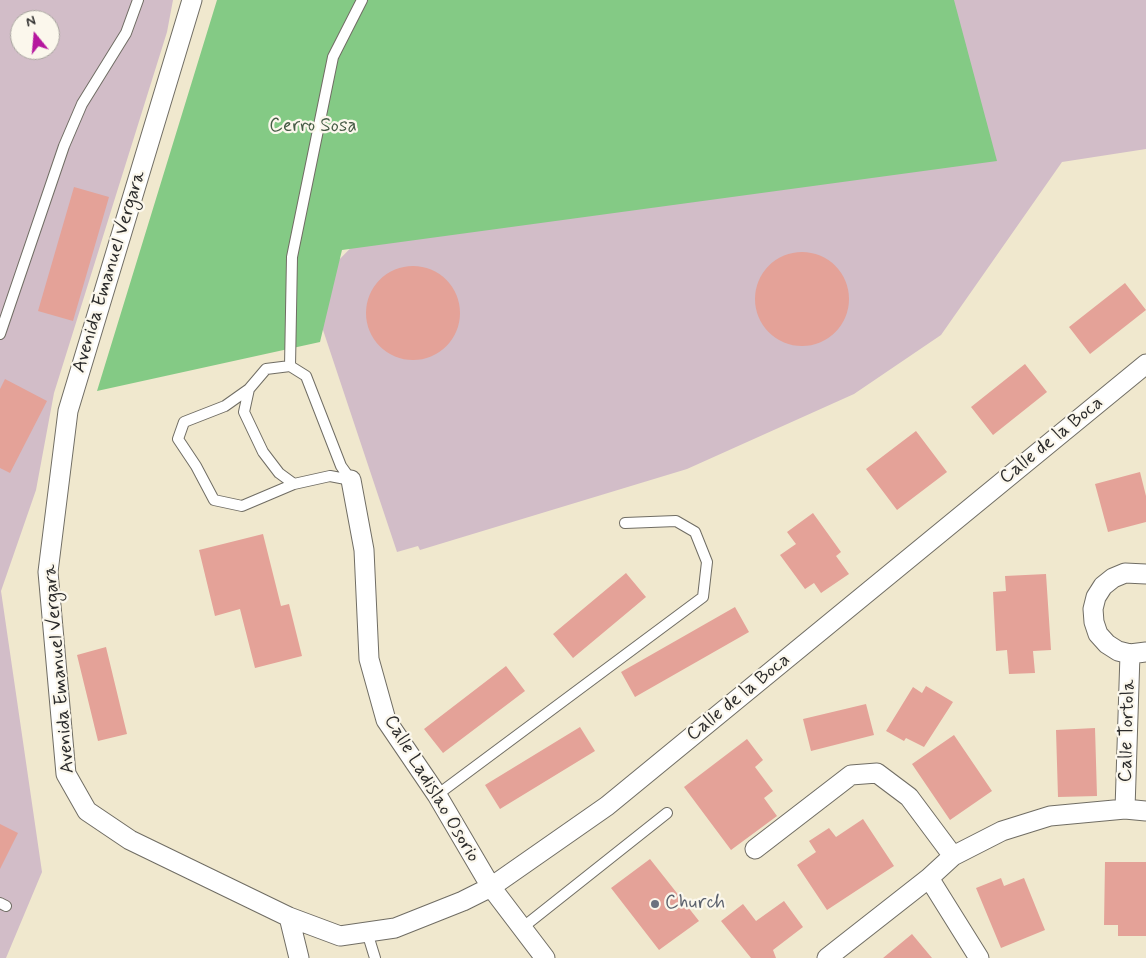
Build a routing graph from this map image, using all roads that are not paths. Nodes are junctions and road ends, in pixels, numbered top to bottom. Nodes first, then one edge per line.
1 (138, 0) edge
2 (192, 0) edge
3 (362, 0) edge
4 (0, 334) edge
5 (1146, 364) edge
6 (290, 366) junction
7 (250, 389) junction
8 (351, 480) junction
9 (294, 484) junction
10 (625, 523) dead end
11 (1146, 574) edge
12 (1138, 653) edge
13 (437, 795) junction
14 (1125, 809) junction
15 (1146, 811) edge
16 (667, 813) dead end
17 (755, 849) dead end
18 (953, 856) junction
19 (929, 878) junction
20 (491, 887) junction
21 (289, 917) junction
22 (522, 928) junction
23 (367, 932) junction
24 (299, 958) edge
25 (375, 958) edge
26 (545, 958) edge
27 (827, 958) edge
28 (979, 958) edge

1 - 4 lane
2 - 21 street, Avenida Emanuel Vergara
3 - 6 lane
5 - 20 street, Calle de la Boca
6 - 7 lane
6 - 8 lane, Calle Ladislao Osorio
7 - 9 lane
7 - 9 lane
8 - 9 lane
8 - 13 street, Calle Ladislao Osorio
10 - 13 lane
11 - 12 street, Calle Tortola
12 - 14 street, Calle Tortola
13 - 20 street, Calle Ladislao Osorio
14 - 15 street
14 - 18 street
16 - 22 lane
17 - 18 street
18 - 19 street
19 - 27 street
19 - 28 street
20 - 22 street, Calle Ladislao Osorio
20 - 23 street, Calle de la Boca
21 - 23 street, Calle de la Boca
21 - 24 street
22 - 26 street, Calle Ladislao Osorio
23 - 25 lane

